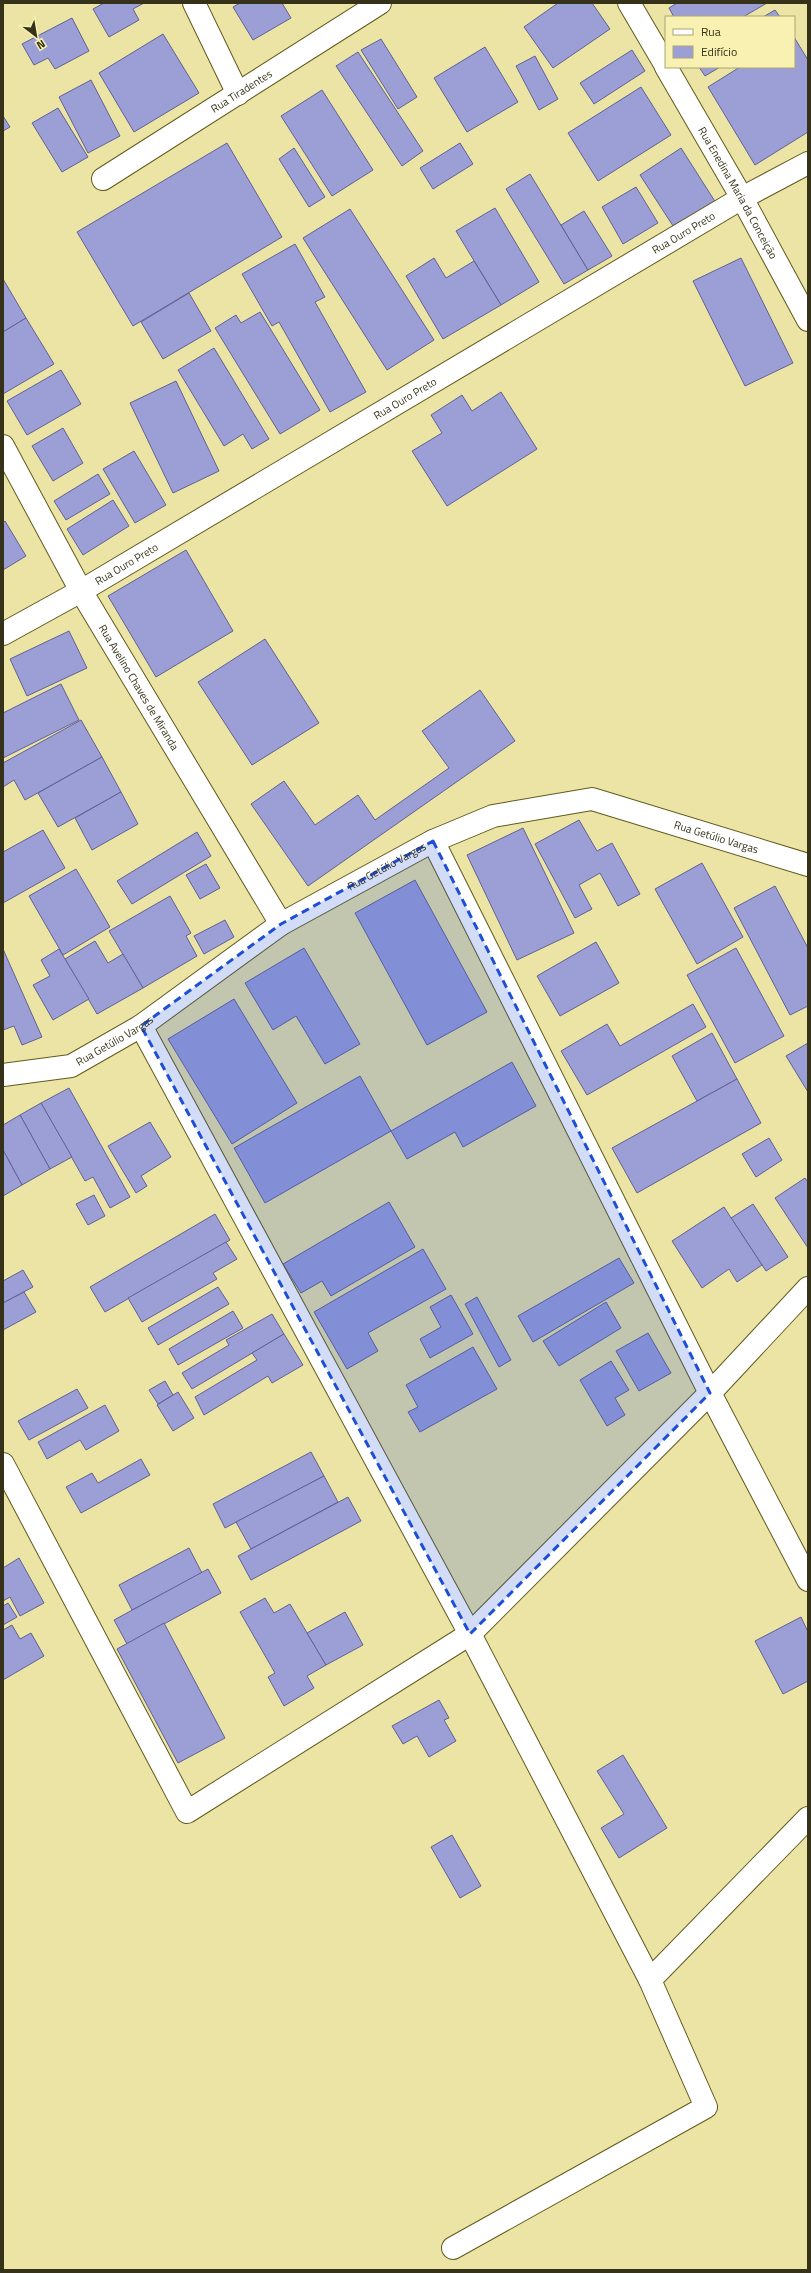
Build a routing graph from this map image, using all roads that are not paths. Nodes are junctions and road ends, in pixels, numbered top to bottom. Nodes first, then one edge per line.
1 (194, 3) edge
2 (380, 3) edge
3 (629, 3) edge
4 (665, 65) edge
5 (667, 68) edge
6 (238, 94) junction
7 (808, 163) edge
8 (103, 179) dead end
9 (742, 198) junction
10 (808, 320) edge
11 (3, 446) edge
12 (81, 591) junction
13 (3, 634) edge
14 (433, 841) junction
15 (808, 865) edge
16 (281, 924) junction
17 (141, 1026) junction
18 (3, 1075) edge
19 (808, 1288) edge
20 (710, 1393) junction
21 (3, 1464) edge
22 (808, 1580) edge
23 (470, 1634) junction
24 (808, 1818) edge
25 (650, 1980) junction
26 (453, 2248) dead end

1 - 6 street
2 - 6 street, Rua Tiradentes
3 - 4 street, Rua Enedina Maria da Conceição
5 - 9 street, Rua Enedina Maria da Conceição
6 - 8 street, Rua Tiradentes
7 - 9 street, Rua Ouro Preto
9 - 10 street, Rua Enedina Maria da Conceição
9 - 12 street, Rua Ouro Preto
11 - 12 street, Rua Avelino Chaves de Miranda
12 - 13 street, Rua Ouro Preto
12 - 16 street, Rua Avelino Chaves de Miranda
14 - 15 street, Rua Getúlio Vargas
14 - 16 street, Rua Getúlio Vargas
14 - 20 street
16 - 17 street, Rua Getúlio Vargas
17 - 18 street, Rua Getúlio Vargas
17 - 23 street
19 - 20 street
20 - 22 street
20 - 23 street
21 - 23 street
23 - 25 street
24 - 25 street
25 - 26 street

